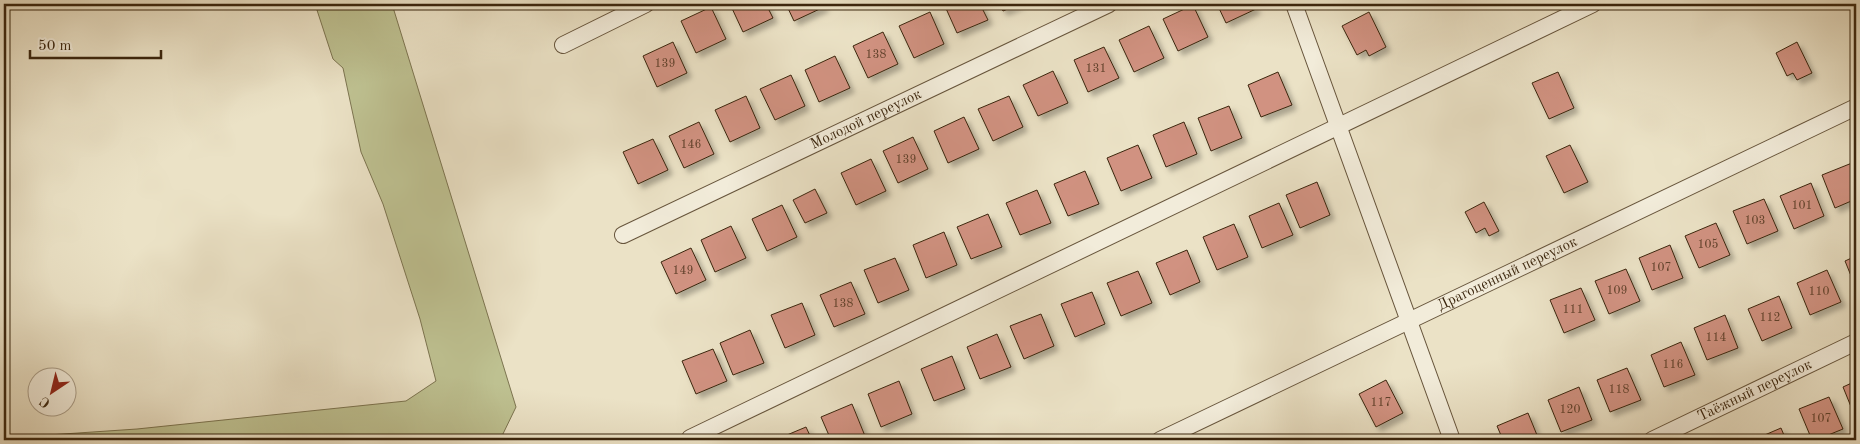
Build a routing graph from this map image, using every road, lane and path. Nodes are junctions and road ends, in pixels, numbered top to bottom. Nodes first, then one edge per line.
1 (646, 4) edge
2 (1109, 4) edge
3 (1294, 4) edge
4 (1593, 4) edge
5 (563, 45) dead end
6 (1856, 108) edge
7 (1337, 126) junction
8 (623, 235) dead end
9 (1408, 321) junction
10 (1856, 342) edge
11 (690, 438) dead end
12 (1160, 440) edge
13 (1452, 440) edge
14 (1652, 440) edge

1 - 5 street
2 - 8 street, Молодой переулок
3 - 7 street
4 - 7 street
6 - 9 street, Драгоценный переулок
7 - 9 street
7 - 11 street
9 - 12 street, Драгоценный переулок
9 - 13 street
10 - 14 street, Таёжный переулок

